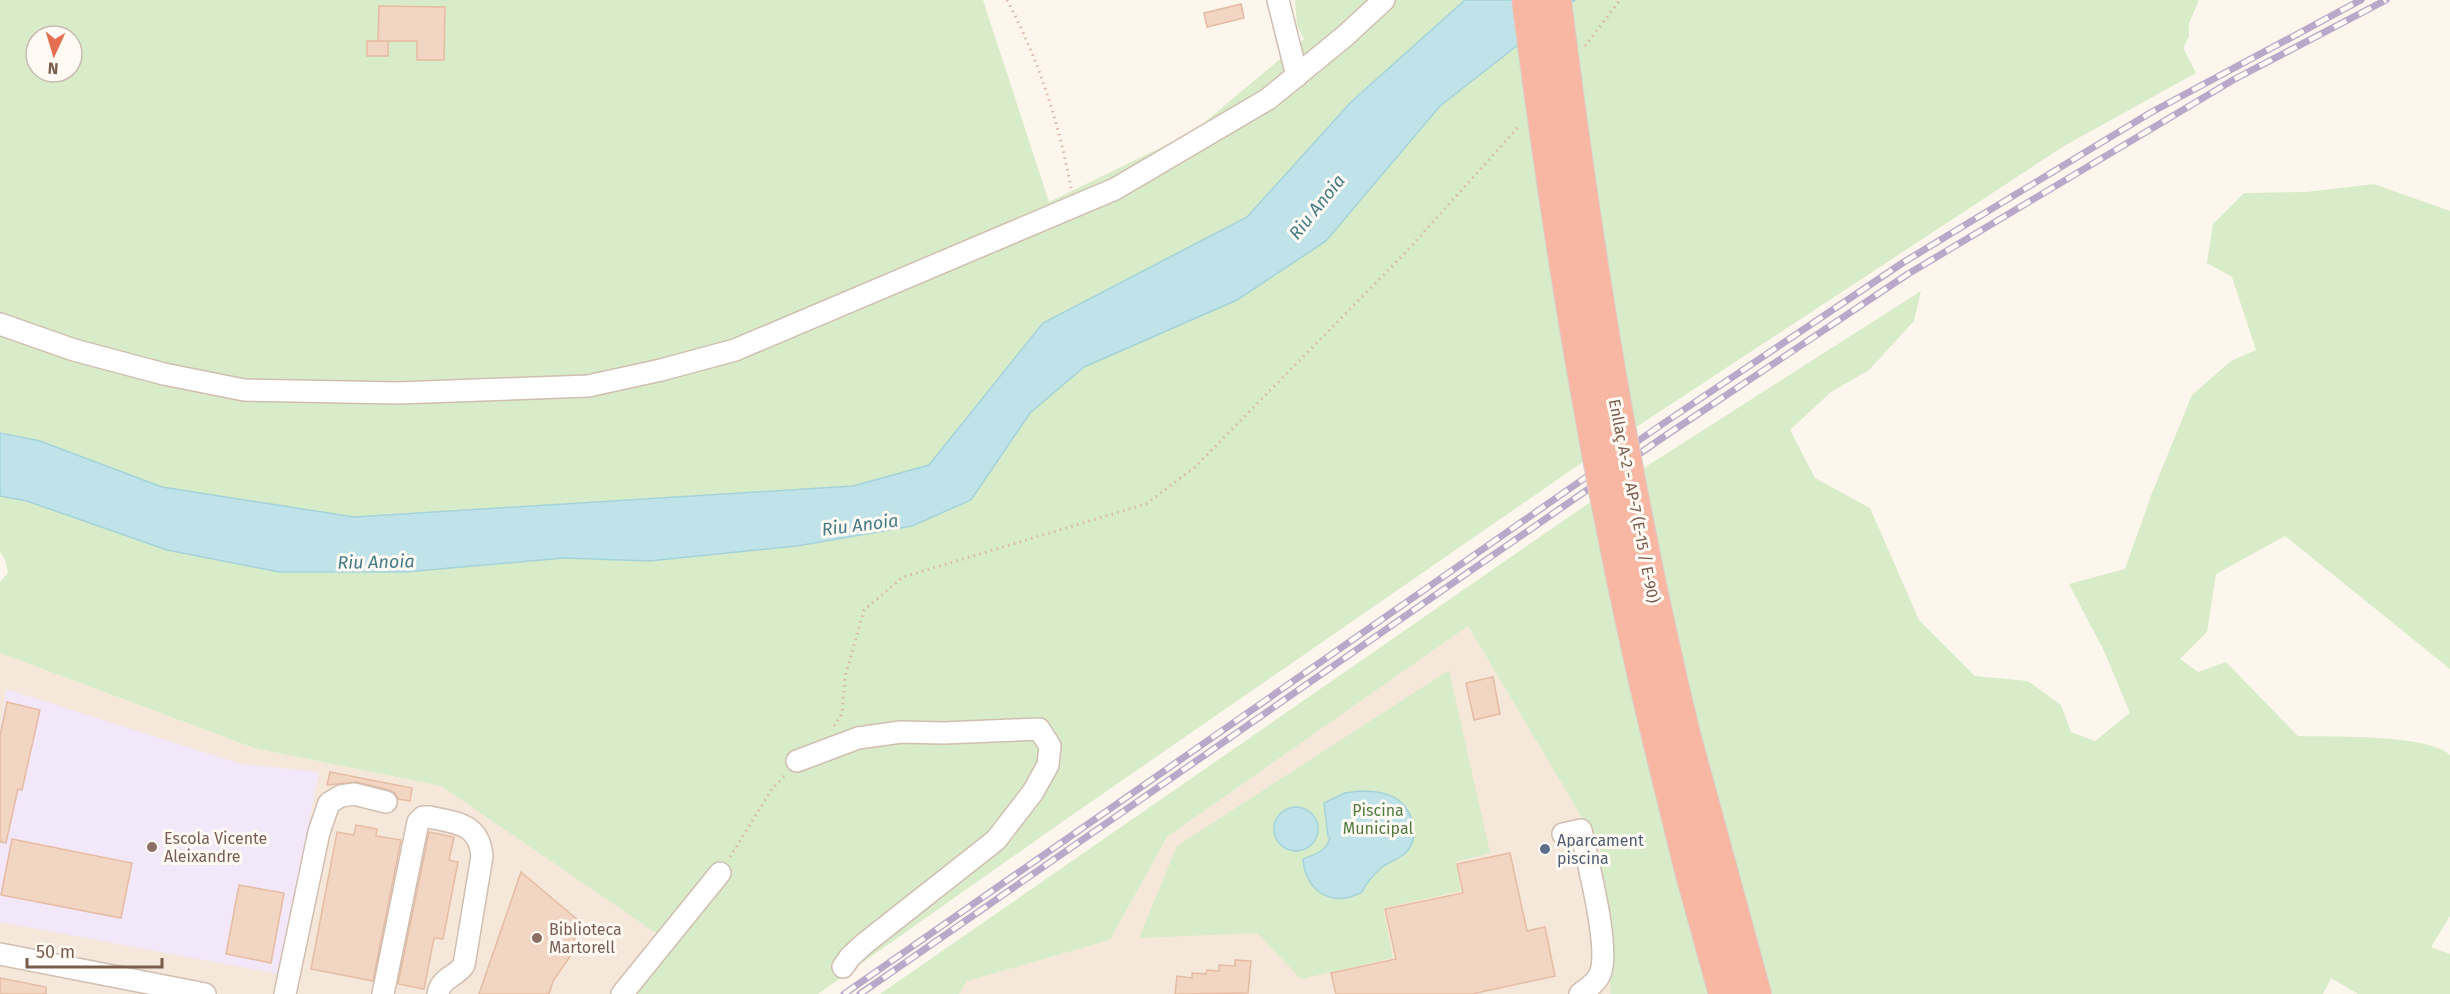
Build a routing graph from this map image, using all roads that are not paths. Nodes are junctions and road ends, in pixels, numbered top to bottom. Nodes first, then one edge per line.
1 (1278, 0) edge
2 (1384, 0) edge
3 (1528, 0) edge
4 (1555, 0) edge
5 (1297, 76) junction
6 (0, 324) edge
7 (1671, 737) junction
8 (797, 761) road end
9 (386, 802) dead end
10 (1563, 834) dead end
11 (720, 873) road end
12 (0, 954) edge
13 (843, 967) dead end
14 (165, 990) edge
15 (205, 994) edge
16 (285, 994) edge
17 (383, 994) edge
18 (438, 994) edge
19 (622, 994) edge
20 (1580, 994) edge
21 (1725, 994) edge
22 (1755, 994) edge

1 - 5 street
2 - 5 street
3 - 7 highway, Enllaç A-2 - AP-7 (E-15 / E-90), bridge
4 - 7 highway, Enllaç A-2 - AP-7 (E-15 / E-90), bridge
5 - 6 street
7 - 21 highway, Enllaç A-2 - AP-7 (E-15 / E-90)
7 - 22 highway, Enllaç A-2 - AP-7 (E-15 / E-90)
8 - 13 street
9 - 16 street
10 - 20 street
11 - 19 street
12 - 14 street
14 - 15 street
17 - 18 street

